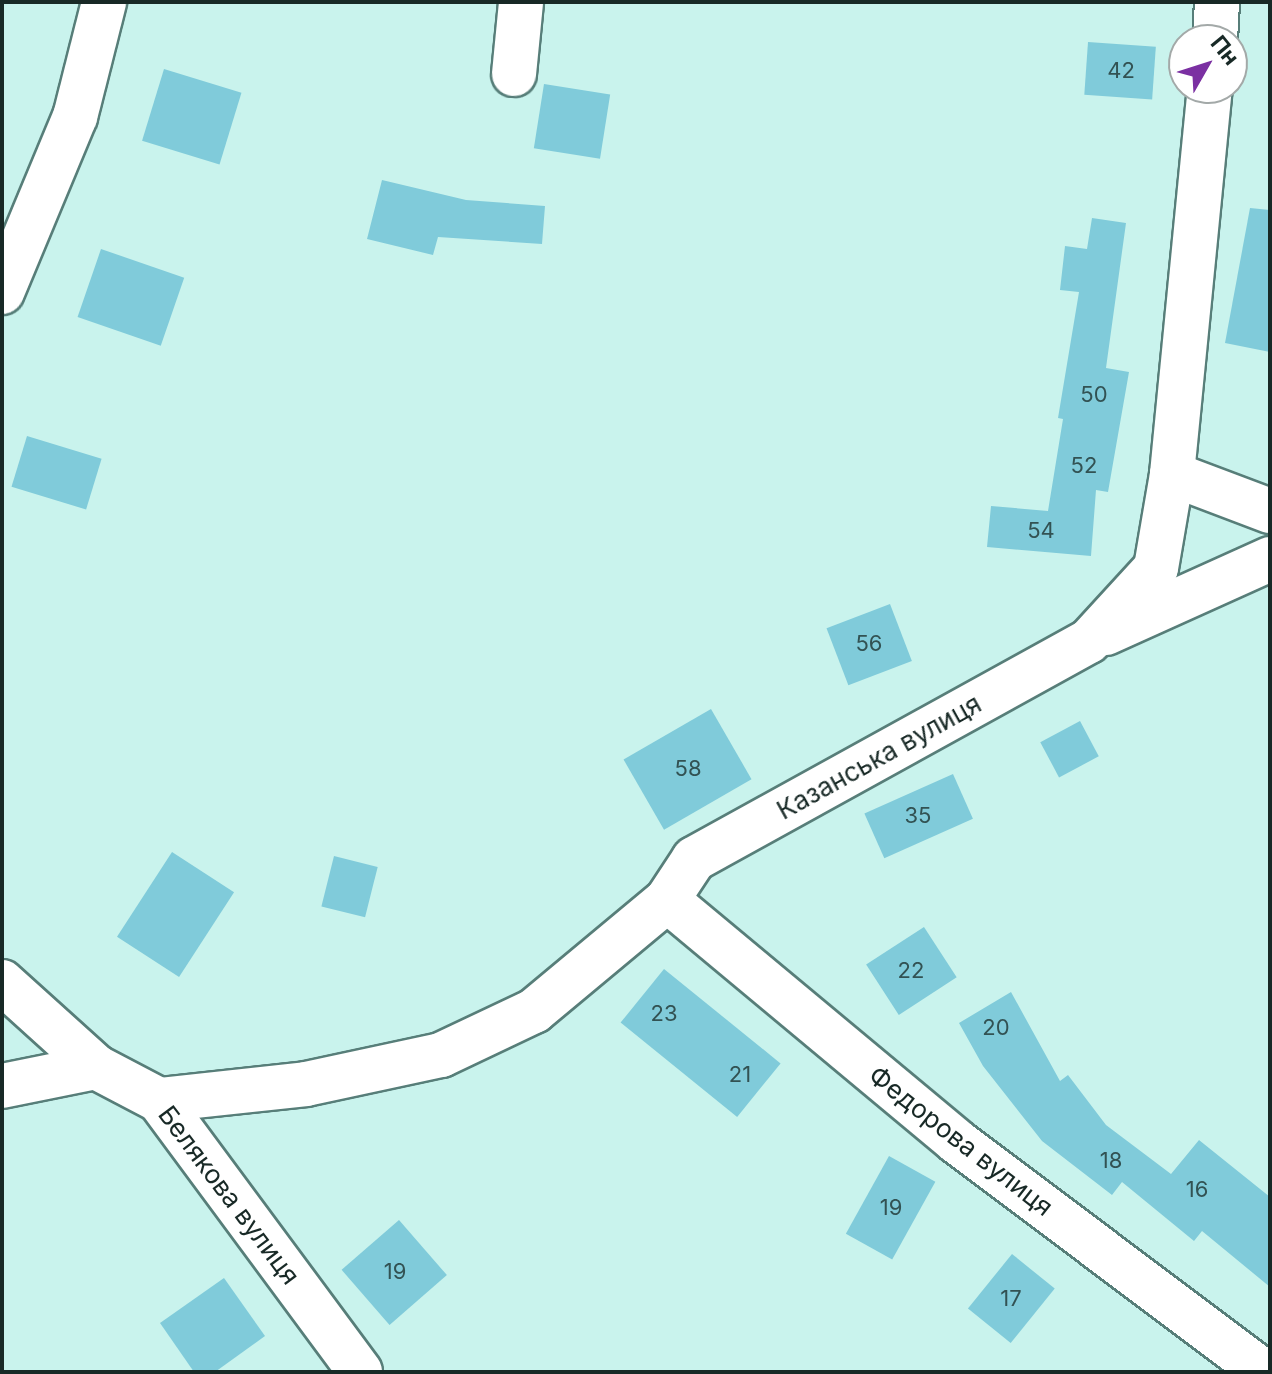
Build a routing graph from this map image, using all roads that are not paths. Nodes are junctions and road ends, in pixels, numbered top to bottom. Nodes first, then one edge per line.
1 (104, 2) edge
2 (521, 2) edge
3 (1217, 2) edge
4 (1216, 24) edge
5 (514, 74) dead end
6 (1208, 104) edge
7 (2, 292) edge
8 (1172, 474) junction
9 (1270, 511) edge
10 (1270, 559) edge
11 (1089, 641) junction
12 (667, 900) junction
13 (2, 982) edge
14 (96, 1067) junction
15 (2, 1086) edge
16 (159, 1100) junction
17 (360, 1372) edge
18 (1264, 1372) edge

1 - 7 street
2 - 5 street
3 - 4 street
6 - 8 street, Казанська вулиця
8 - 9 street
8 - 11 street, Казанська вулиця
10 - 11 street
11 - 12 street, Казанська вулиця
12 - 16 street, Казанська вулиця
12 - 18 street, Федорова вулиця
13 - 14 street, Белякова вулиця
14 - 15 street
14 - 16 street, Белякова вулиця
16 - 17 street, Белякова вулиця

